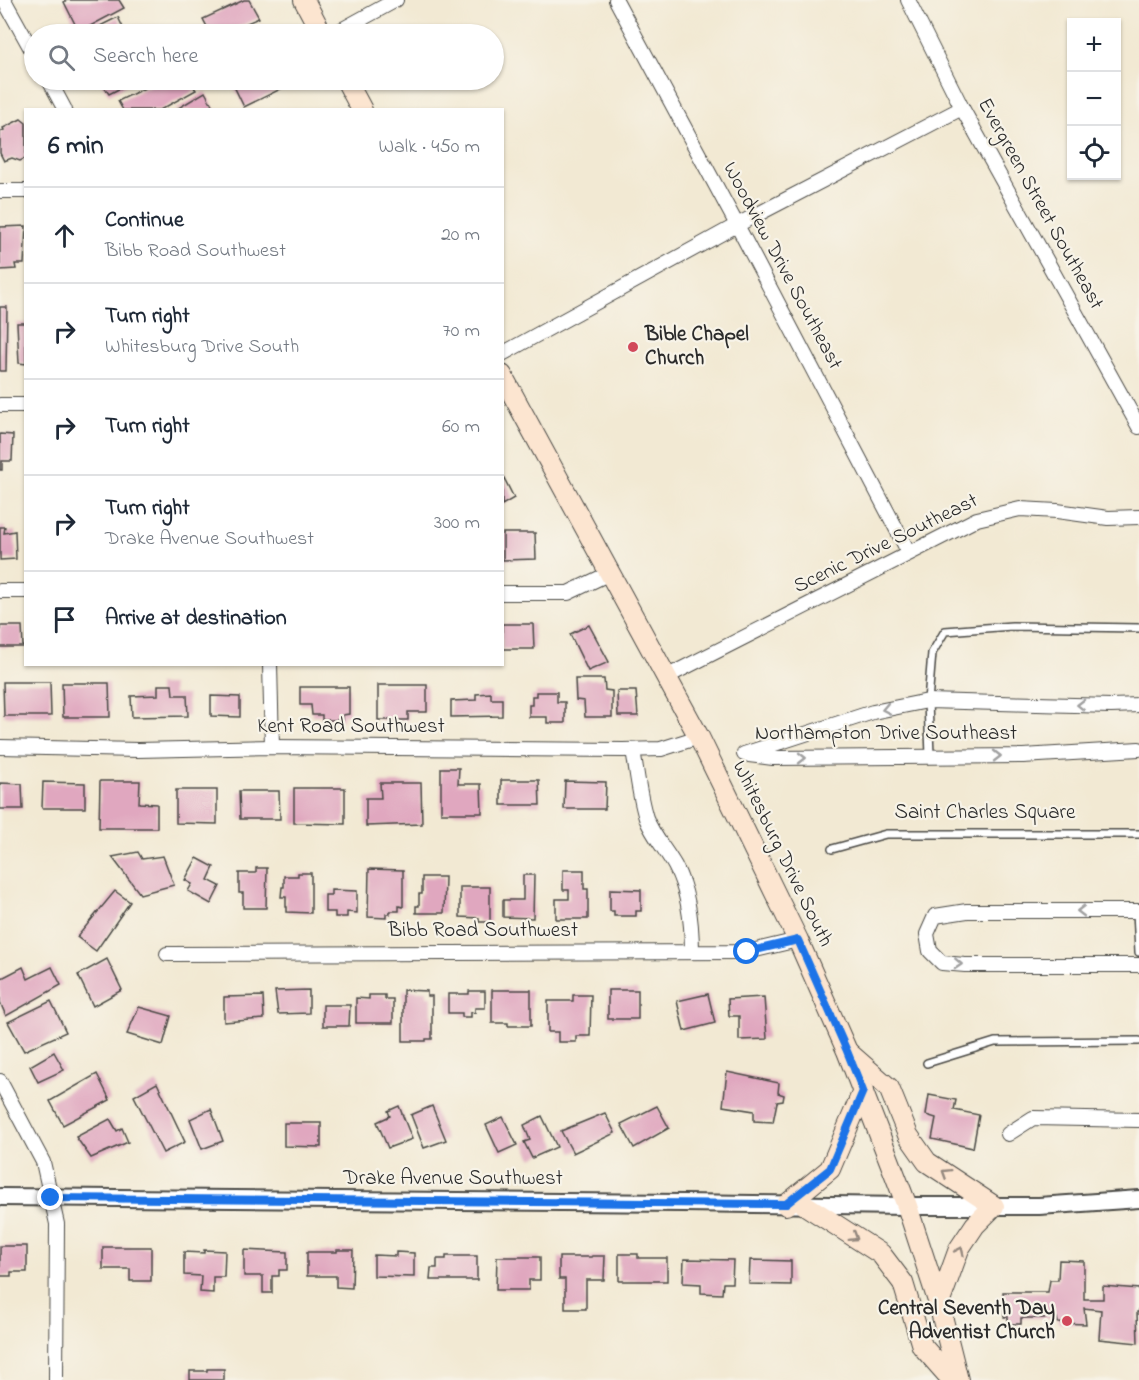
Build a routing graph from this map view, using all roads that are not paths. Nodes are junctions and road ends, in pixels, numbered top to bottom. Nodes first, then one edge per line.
1 (4, 0) edge
2 (304, 0) edge
3 (396, 0) edge
4 (616, 0) edge
5 (908, 0) edge
6 (317, 24) edge
7 (352, 24) edge
8 (24, 36) edge
9 (54, 90) edge
10 (351, 90) edge
11 (64, 108) edge
12 (361, 108) edge
13 (962, 108) junction
14 (0, 191) edge
15 (24, 191) edge
16 (737, 225) junction
17 (504, 353) edge
18 (504, 379) edge
19 (0, 405) edge
20 (24, 405) edge
21 (1139, 427) edge
22 (1139, 517) edge
23 (909, 553) junction
24 (610, 573) junction
25 (0, 591) edge
26 (24, 591) edge
27 (504, 593) edge
28 (1139, 628) edge
29 (270, 666) edge
30 (666, 677) junction
31 (928, 701) junction
32 (1139, 705) edge
33 (699, 737) junction
34 (0, 747) edge
35 (272, 747) junction
36 (1139, 749) edge
37 (633, 750) junction
38 (930, 756) junction
39 (1139, 834) edge
40 (832, 849) dead end
41 (1138, 911) edge
42 (798, 940) junction
43 (692, 952) junction
44 (1139, 952) edge
45 (167, 954) dead end
46 (1139, 965) edge
47 (1139, 1041) edge
48 (847, 1051) junction
49 (927, 1063) dead end
50 (0, 1081) edge
51 (863, 1091) junction
52 (1139, 1120) edge
53 (1008, 1134) dead end
54 (0, 1197) edge
55 (51, 1198) junction
56 (1139, 1199) edge
57 (795, 1205) junction
58 (907, 1206) junction
59 (994, 1206) junction
60 (939, 1304) junction
61 (56, 1380) edge
62 (952, 1380) edge
63 (958, 1380) edge

1 - 8 street
2 - 6 main road
3 - 7 street
4 - 16 street, Woodview Drive Southeast
5 - 13 street, Evergreen Street Southeast
9 - 11 street
10 - 12 main road
13 - 16 street
13 - 21 street, Evergreen Street Southeast
14 - 15 street
16 - 17 street
16 - 23 street, Woodview Drive Southeast
18 - 24 main road, Whitesburg Drive South
19 - 20 street
22 - 23 street, Scenic Drive Southeast
23 - 30 street, Scenic Drive Southeast
24 - 27 street
24 - 30 main road, Whitesburg Drive South
25 - 26 street
28 - 31 lane
29 - 35 street
30 - 33 main road, Whitesburg Drive South
32 -> 31 street, Northampton Drive Southeast
31 - 38 lane
31 -> 38 street, Northampton Drive Southeast
33 - 37 street, Kent Road Southwest
33 - 42 main road, Whitesburg Drive South
34 - 35 street, Kent Road Southwest
35 - 37 street, Kent Road Southwest
38 -> 36 street, Northampton Drive Southeast
37 - 43 street
39 - 40 lane, Saint Charles Square
41 - 44 lane
41 -> 46 street
42 - 43 street, Bibb Road Southwest
42 - 48 main road, Whitesburg Drive South
43 - 45 street, Bibb Road Southwest
47 - 49 lane
48 - 51 main road, Whitesburg Drive South
59 -> 48 main road
50 - 55 street
51 - 57 main road
51 - 58 main road, Whitesburg Drive South
52 - 53 street
54 - 55 street, Drake Avenue Southwest
55 - 57 street, Drake Avenue Southwest
55 - 61 street
56 - 59 street, Drake Avenue Southwest
57 - 58 street, Drake Avenue Southwest
57 -> 62 main road
58 - 59 street, Drake Avenue Southwest
58 - 60 main road, Whitesburg Drive South
60 -> 59 main road
60 - 63 main road, Whitesburg Drive South

